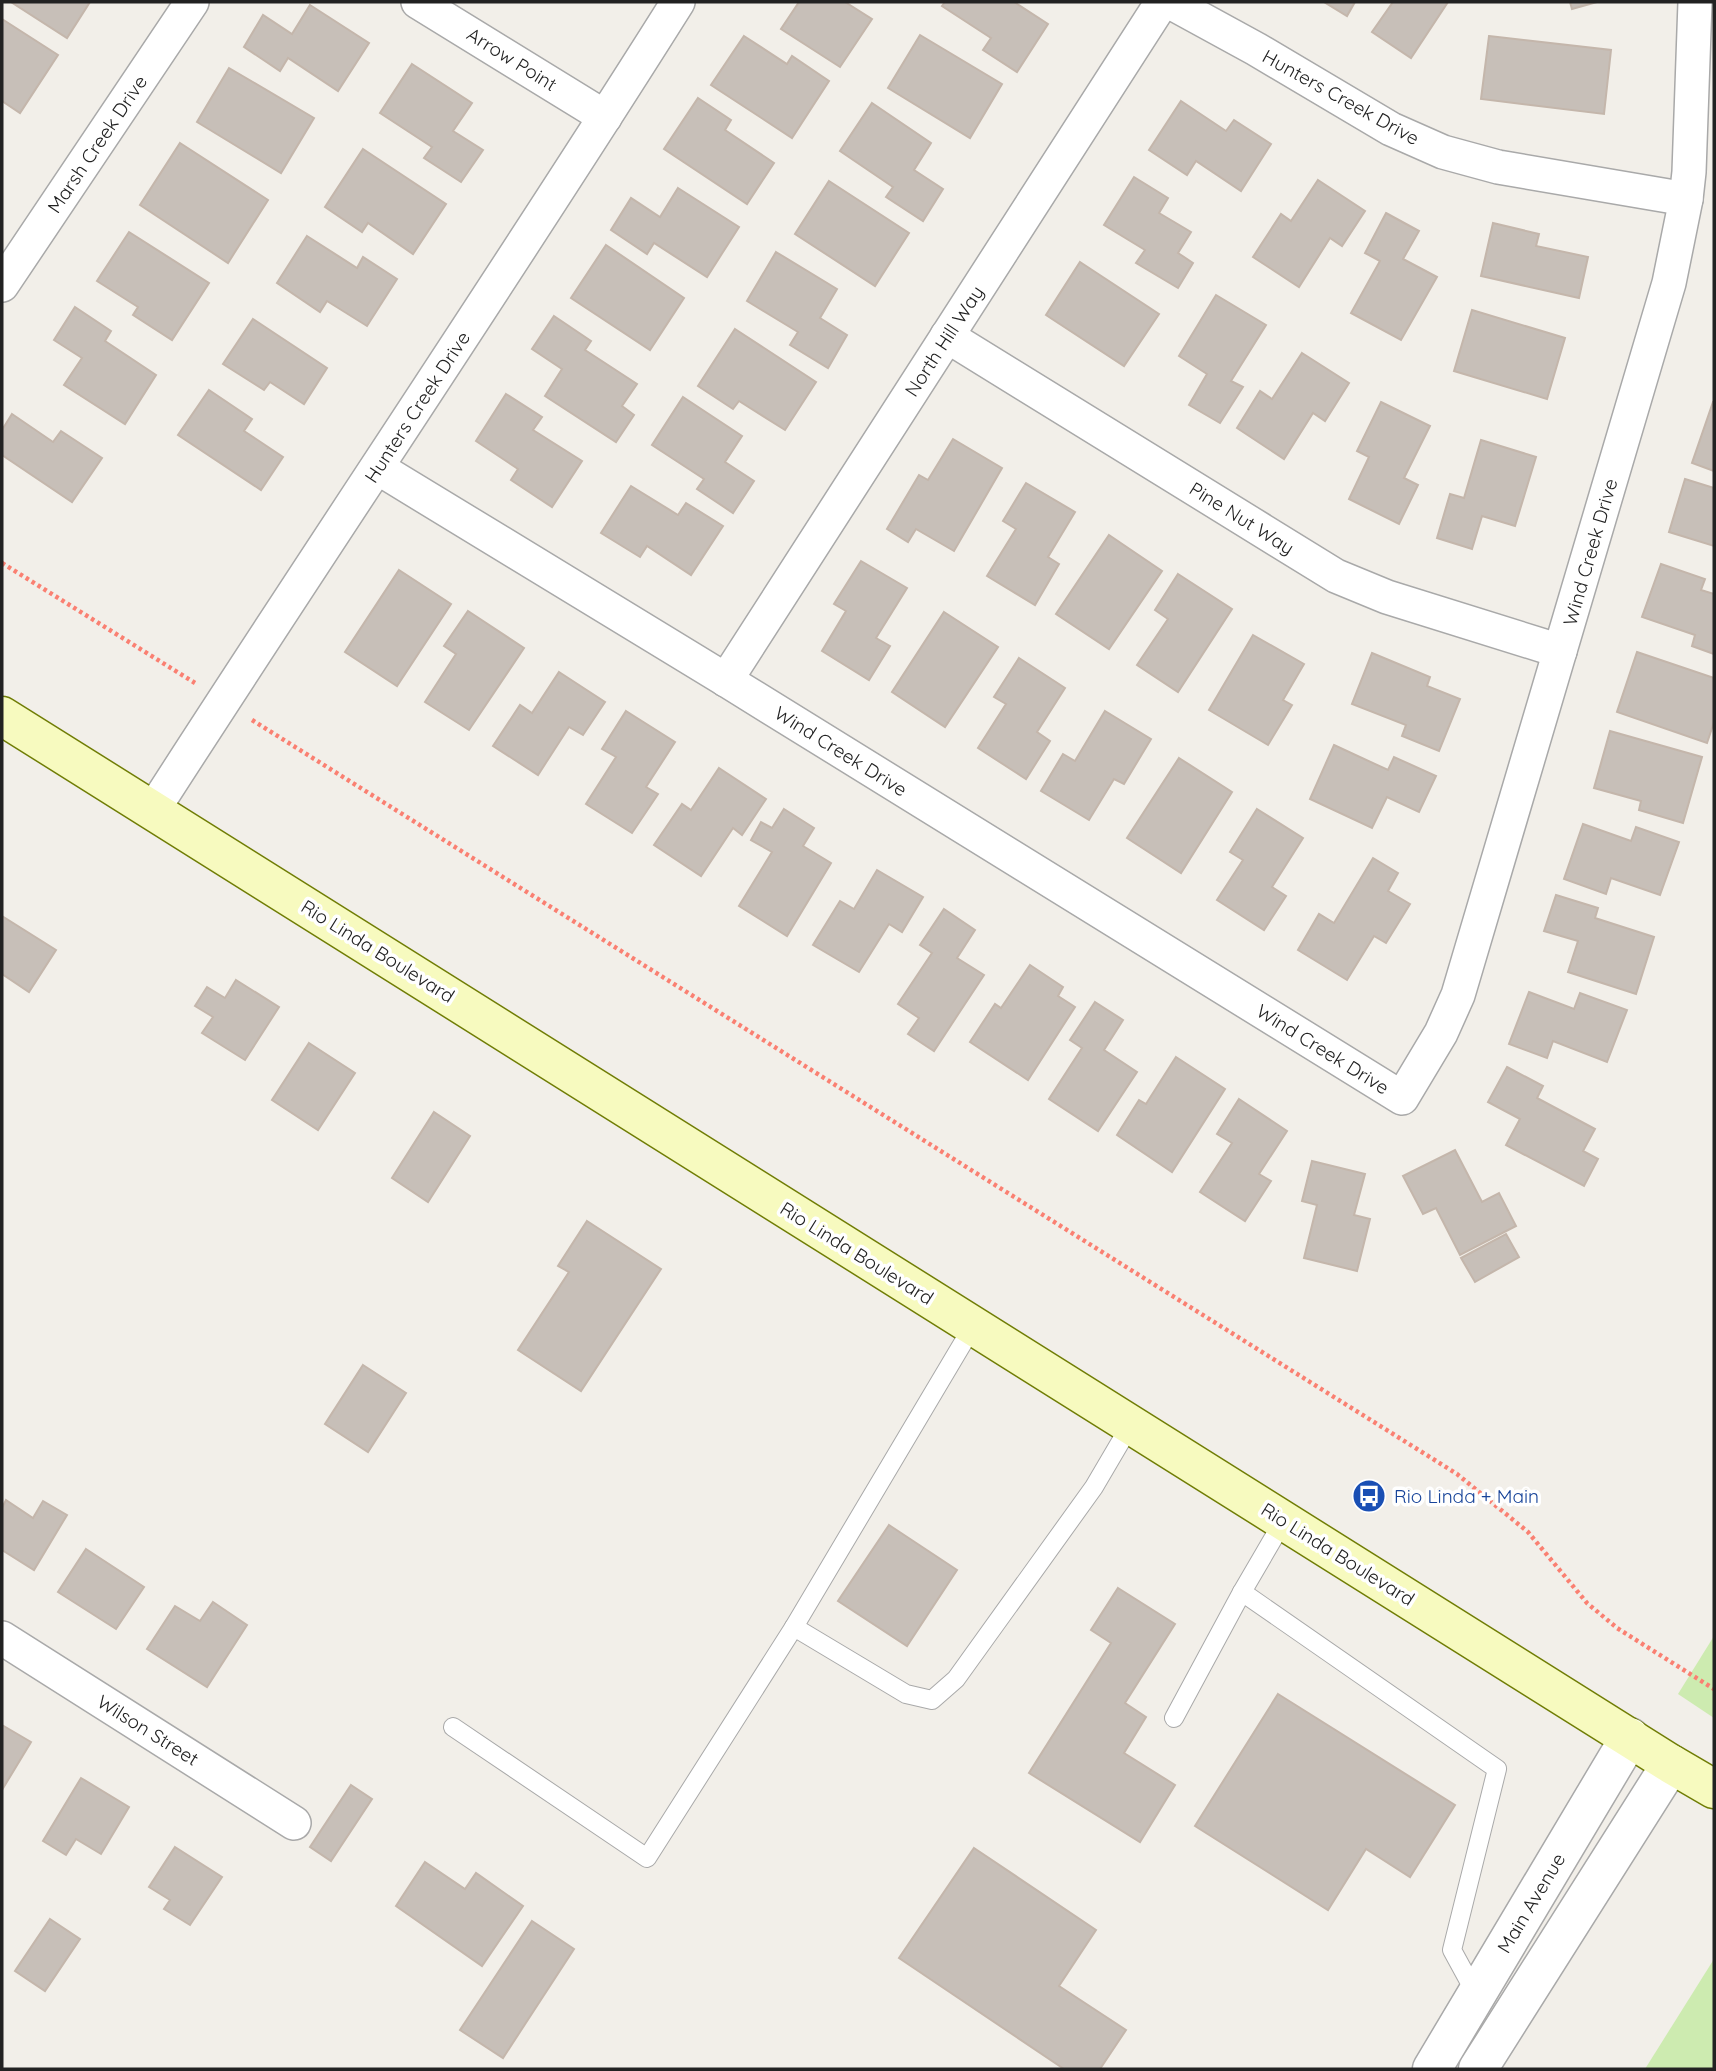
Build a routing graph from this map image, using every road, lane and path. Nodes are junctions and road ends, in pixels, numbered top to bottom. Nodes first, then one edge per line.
1 (192, 2) edge
2 (418, 2) edge
3 (678, 2) edge
4 (1162, 2) edge
5 (1170, 2) edge
6 (1695, 2) edge
7 (605, 117) junction
8 (1686, 199) junction
9 (2, 285) edge
10 (947, 336) junction
11 (378, 468) junction
12 (2, 563) edge
13 (1560, 651) junction
14 (726, 680) junction
15 (195, 683) dead end
16 (2, 716) edge
17 (250, 718) dead end
18 (153, 810) junction
19 (974, 1326) junction
20 (1130, 1424) junction
21 (1284, 1520) junction
22 (1242, 1592) junction
23 (794, 1627) junction
24 (2, 1637) edge
25 (1714, 1689) edge
26 (1174, 1718) dead end
27 (453, 1727) dead end
28 (1630, 1737) junction
29 (1671, 1764) junction
30 (1714, 1789) edge
31 (294, 1823) dead end
32 (1477, 1995) junction
33 (1432, 2069) edge
34 (1478, 2069) edge

1 - 9 street, Marsh Creek Drive
2 - 7 street, Arrow Point
3 - 7 street, Hunters Creek Drive
4 - 10 street, North Hill Way
5 - 8 street, Hunters Creek Drive
6 - 8 street, Wind Creek Drive
7 - 11 street, Hunters Creek Drive
8 - 13 street, Wind Creek Drive
10 - 13 street, Pine Nut Way
10 - 14 street, North Hill Way
11 - 14 street, Wind Creek Drive
11 - 18 street, Hunters Creek Drive
12 - 15 path
13 - 14 street, Wind Creek Drive
16 - 18 main road, Rio Linda Boulevard
17 - 25 path
18 - 19 main road, Rio Linda Boulevard
19 - 20 main road, Rio Linda Boulevard
19 - 23 lane
20 - 21 main road, Rio Linda Boulevard
20 - 23 lane
21 - 22 lane
21 - 28 main road, Rio Linda Boulevard
22 - 26 lane
22 - 32 lane
23 - 27 lane
24 - 31 street, Wilson Street
28 - 29 main road, Rio Linda Boulevard
28 - 32 street, Main Avenue
29 - 30 main road, Rio Linda Boulevard
29 - 34 street
32 - 33 street, Main Avenue

